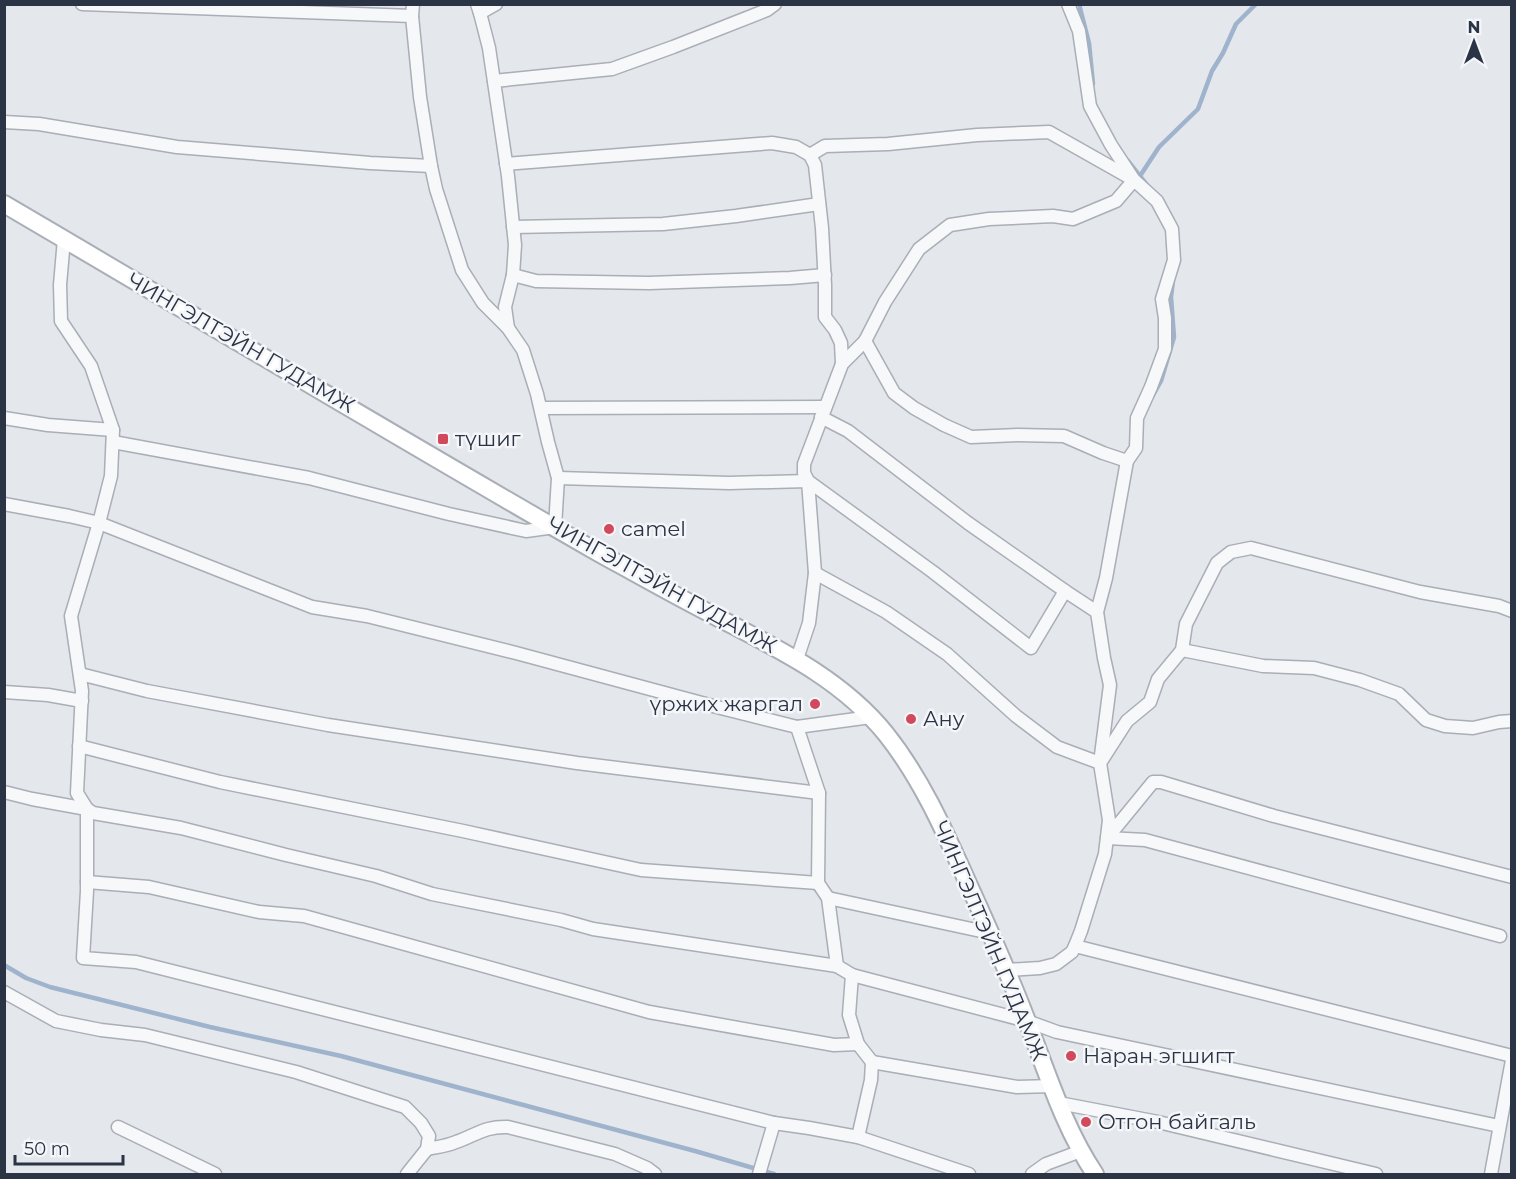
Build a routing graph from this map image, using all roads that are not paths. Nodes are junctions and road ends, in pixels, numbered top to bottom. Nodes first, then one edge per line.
1 (82, 4) edge
2 (496, 4) edge
3 (775, 4) edge
4 (1068, 4) edge
5 (478, 9) edge
6 (412, 10) edge
7 (494, 81) junction
8 (4, 122) edge
9 (810, 155) junction
10 (506, 164) junction
11 (431, 166) junction
12 (1134, 180) junction
13 (4, 204) edge
14 (819, 204) junction
15 (513, 227) junction
16 (64, 239) junction
17 (513, 275) junction
18 (825, 275) junction
19 (508, 328) junction
20 (865, 341) junction
21 (842, 364) junction
22 (541, 408) junction
23 (823, 412) junction
24 (4, 418) edge
25 (113, 436) junction
26 (1127, 460) junction
27 (558, 478) junction
28 (808, 481) junction
29 (4, 504) edge
30 (99, 524) junction
31 (555, 527) junction
32 (815, 573) junction
33 (1065, 591) junction
34 (1512, 611) edge
35 (1097, 612) junction
36 (1182, 650) junction
37 (797, 659) junction
38 (80, 674) junction
39 (4, 692) edge
40 (82, 701) junction
41 (871, 717) junction
42 (1512, 722) edge
43 (797, 727) junction
44 (79, 746) junction
45 (1100, 763) junction
46 (4, 792) edge
47 (819, 792) junction
48 (87, 809) junction
49 (1107, 838) junction
50 (1512, 877) edge
51 (87, 882) junction
52 (818, 883) junction
53 (828, 898) junction
54 (990, 933) junction
55 (1500, 936) dead end
56 (1075, 946) junction
57 (837, 966) junction
58 (1006, 970) junction
59 (852, 975) junction
60 (4, 992) edge
61 (1027, 1021) junction
62 (858, 1044) junction
63 (1512, 1058) edge
64 (872, 1062) junction
65 (1053, 1086) junction
66 (1059, 1103) junction
67 (774, 1123) junction
68 (1500, 1126) junction
69 (118, 1127) dead end
70 (858, 1137) junction
71 (427, 1149) junction
72 (1081, 1151) junction
73 (215, 1174) edge
74 (407, 1174) edge
75 (655, 1174) edge
76 (759, 1174) edge
77 (969, 1174) edge
78 (1032, 1174) edge
79 (1095, 1174) edge
80 (1376, 1174) edge
81 (1491, 1174) edge

1 - 6 street
2 - 5 street
3 - 7 street
4 - 12 street
5 - 7 street
6 - 11 street
7 - 10 street
8 - 11 street
9 - 10 street
9 - 12 street
9 - 14 street
10 - 15 street
11 - 19 street
12 - 20 street
12 - 26 street
13 - 16 main road, ЧИНГЭЛТЭЙН ГУДАМЖ
14 - 15 street
14 - 18 street
15 - 17 street
16 - 25 street
16 - 31 main road, ЧИНГЭЛТЭЙН ГУДАМЖ
17 - 18 street
17 - 19 street
18 - 21 street
19 - 22 street
20 - 21 street
20 - 26 street
21 - 23 street
22 - 23 street
22 - 27 street
23 - 28 street
23 - 33 street
24 - 25 street
25 - 30 street
25 - 31 street
26 - 35 street
27 - 28 street
27 - 31 street
28 - 32 street
28 - 33 street
29 - 30 street
30 - 38 street
30 - 43 street
31 - 37 main road, ЧИНГЭЛТЭЙН ГУДАМЖ
32 - 37 street
32 - 45 street
33 - 35 street
34 - 36 street
35 - 45 street
36 - 42 street
36 - 45 street
37 - 41 main road, ЧИНГЭЛТЭЙН ГУДАМЖ
38 - 40 street
38 - 47 street
39 - 40 street
40 - 44 street
41 - 43 street
41 - 54 main road, ЧИНГЭЛТЭЙН ГУДАМЖ
43 - 47 street
44 - 48 street
44 - 52 street
45 - 49 street
46 - 48 street
47 - 52 street
48 - 51 street
48 - 57 street
49 - 50 street
49 - 55 street
49 - 56 street
51 - 62 street
51 - 67 street
52 - 53 street
53 - 54 street
53 - 57 street
54 - 58 main road, ЧИНГЭЛТЭЙН ГУДАМЖ
56 - 58 street
56 - 63 street
57 - 59 street
58 - 61 main road, ЧИНГЭЛТЭЙН ГУДАМЖ
59 - 61 street
59 - 62 street
60 - 71 street
61 - 65 main road, ЧИНГЭЛТЭЙН ГУДАМЖ
61 - 68 street
62 - 64 street
63 - 68 street
64 - 65 street
64 - 70 street
65 - 66 main road, ЧИНГЭЛТЭЙН ГУДАМЖ
66 - 72 main road, ЧИНГЭЛТЭЙН ГУДАМЖ
66 - 80 street
67 - 70 street
67 - 76 street
68 - 81 street
69 - 73 street
70 - 77 street
71 - 74 street
71 - 75 street
72 - 78 street
72 - 79 main road, ЧИНГЭЛТЭЙН ГУДАМЖ

